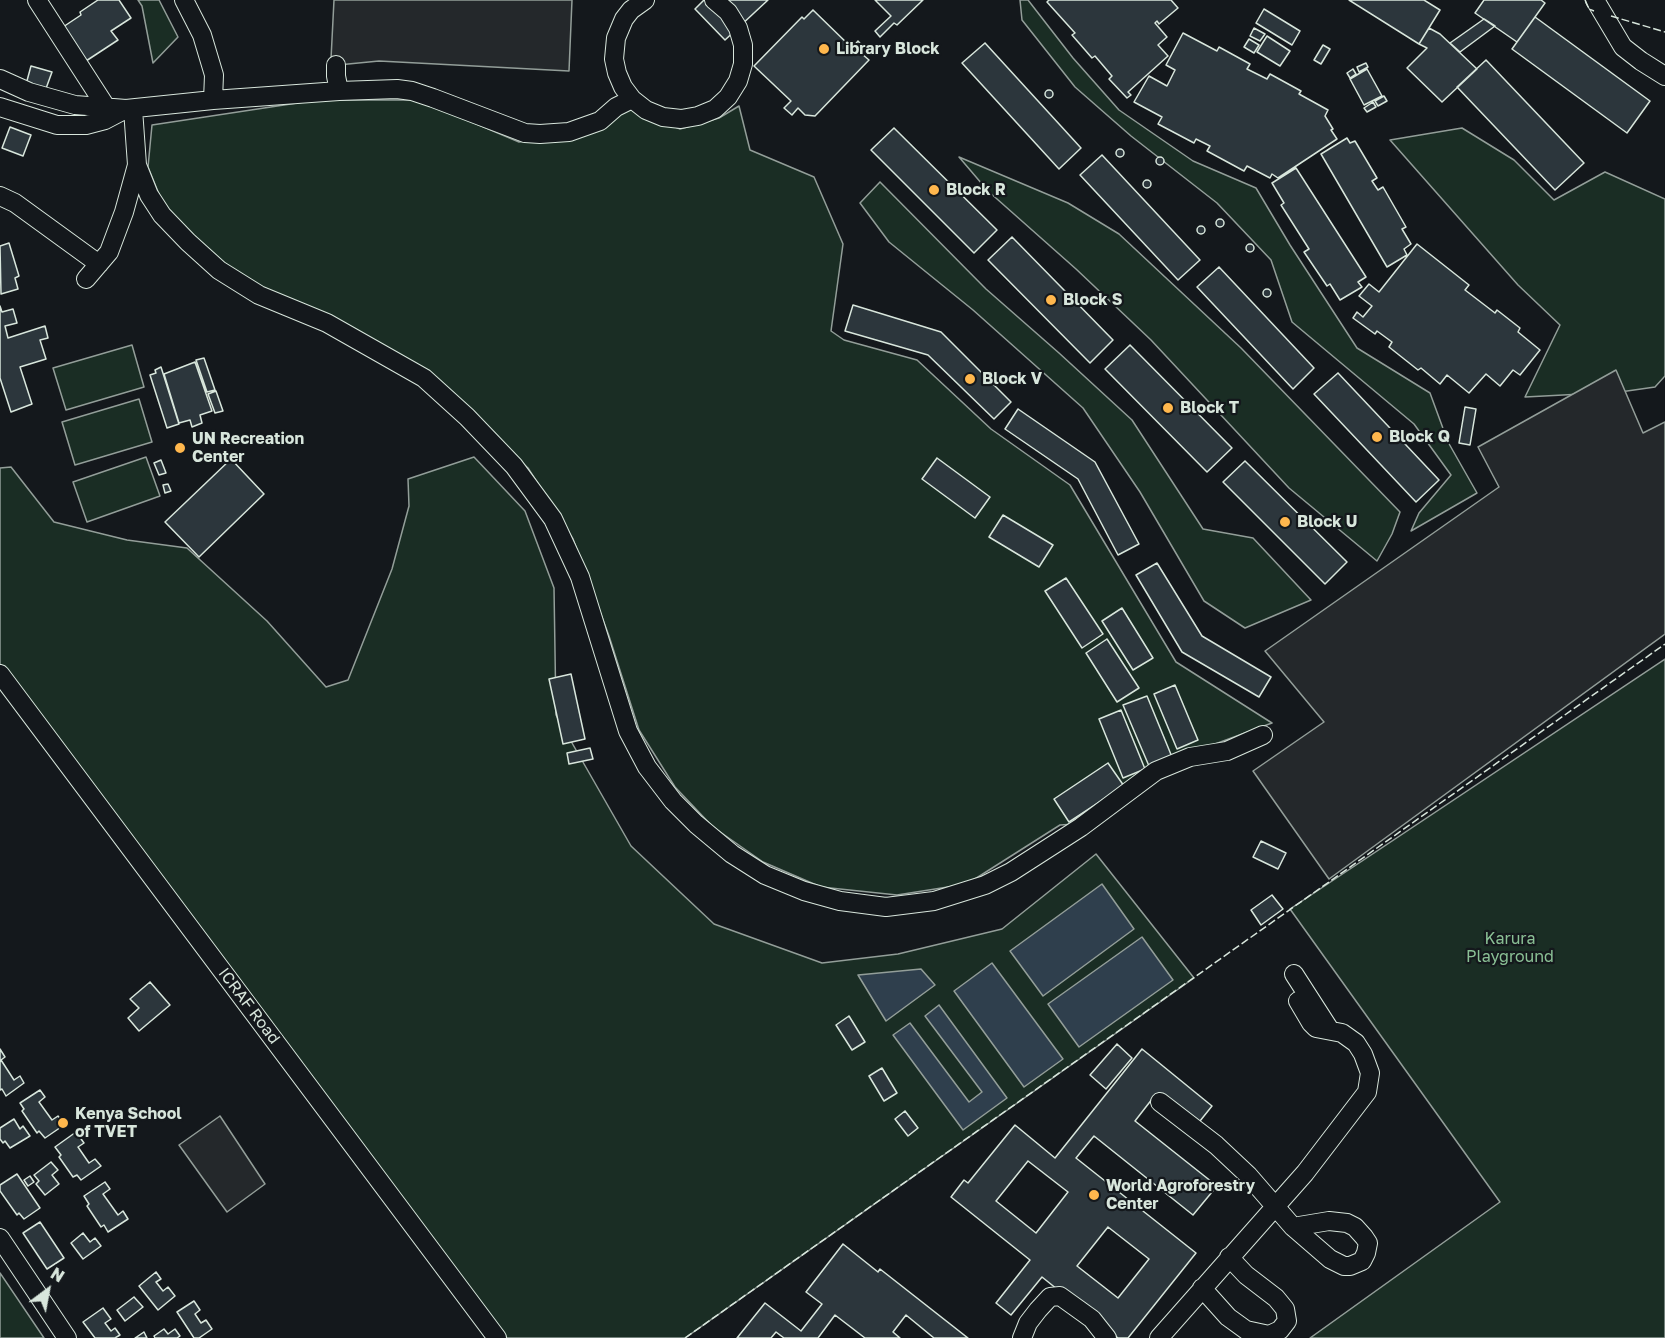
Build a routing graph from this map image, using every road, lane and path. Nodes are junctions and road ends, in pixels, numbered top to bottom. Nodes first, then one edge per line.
1 (37, 0) edge
2 (184, 0) edge
3 (645, 0) edge
4 (714, 0) edge
5 (1595, 0) edge
6 (336, 65) dead end
7 (1665, 76) edge
8 (0, 79) edge
9 (339, 91) junction
10 (632, 99) junction
11 (213, 100) junction
12 (0, 106) edge
13 (106, 107) junction
14 (130, 109) junction
15 (136, 165) junction
16 (0, 196) edge
17 (99, 264) junction
18 (86, 279) dead end
19 (0, 674) edge
20 (1263, 735) dead end
21 (1294, 974) dead end
22 (1298, 1001) dead end
23 (1330, 1030) junction
24 (1160, 1102) dead end
25 (1276, 1205) junction
26 (1293, 1227) dead end
27 (0, 1238) edge
28 (1229, 1257) junction
29 (1202, 1288) junction
30 (68, 1338) edge
31 (497, 1338) edge
32 (1022, 1338) edge
33 (1107, 1338) edge
34 (1159, 1338) edge

1 - 13 lane
2 - 11 lane
3 - 10 lane
4 - 10 lane
5 - 7 lane
6 - 9 lane
8 - 13 lane
9 - 10 lane
9 - 11 lane
11 - 14 lane
12 - 14 lane
13 - 14 lane
14 - 15 lane
15 - 17 lane
15 - 20 lane
16 - 17 lane
17 - 18 lane
19 - 31 lane, ICRAF Road
21 - 23 lane
22 - 23 lane
23 - 25 lane
24 - 25 lane
25 - 26 lane
25 - 28 lane
27 - 30 lane
28 - 29 lane
28 - 29 lane
29 - 34 lane
32 - 33 lane

